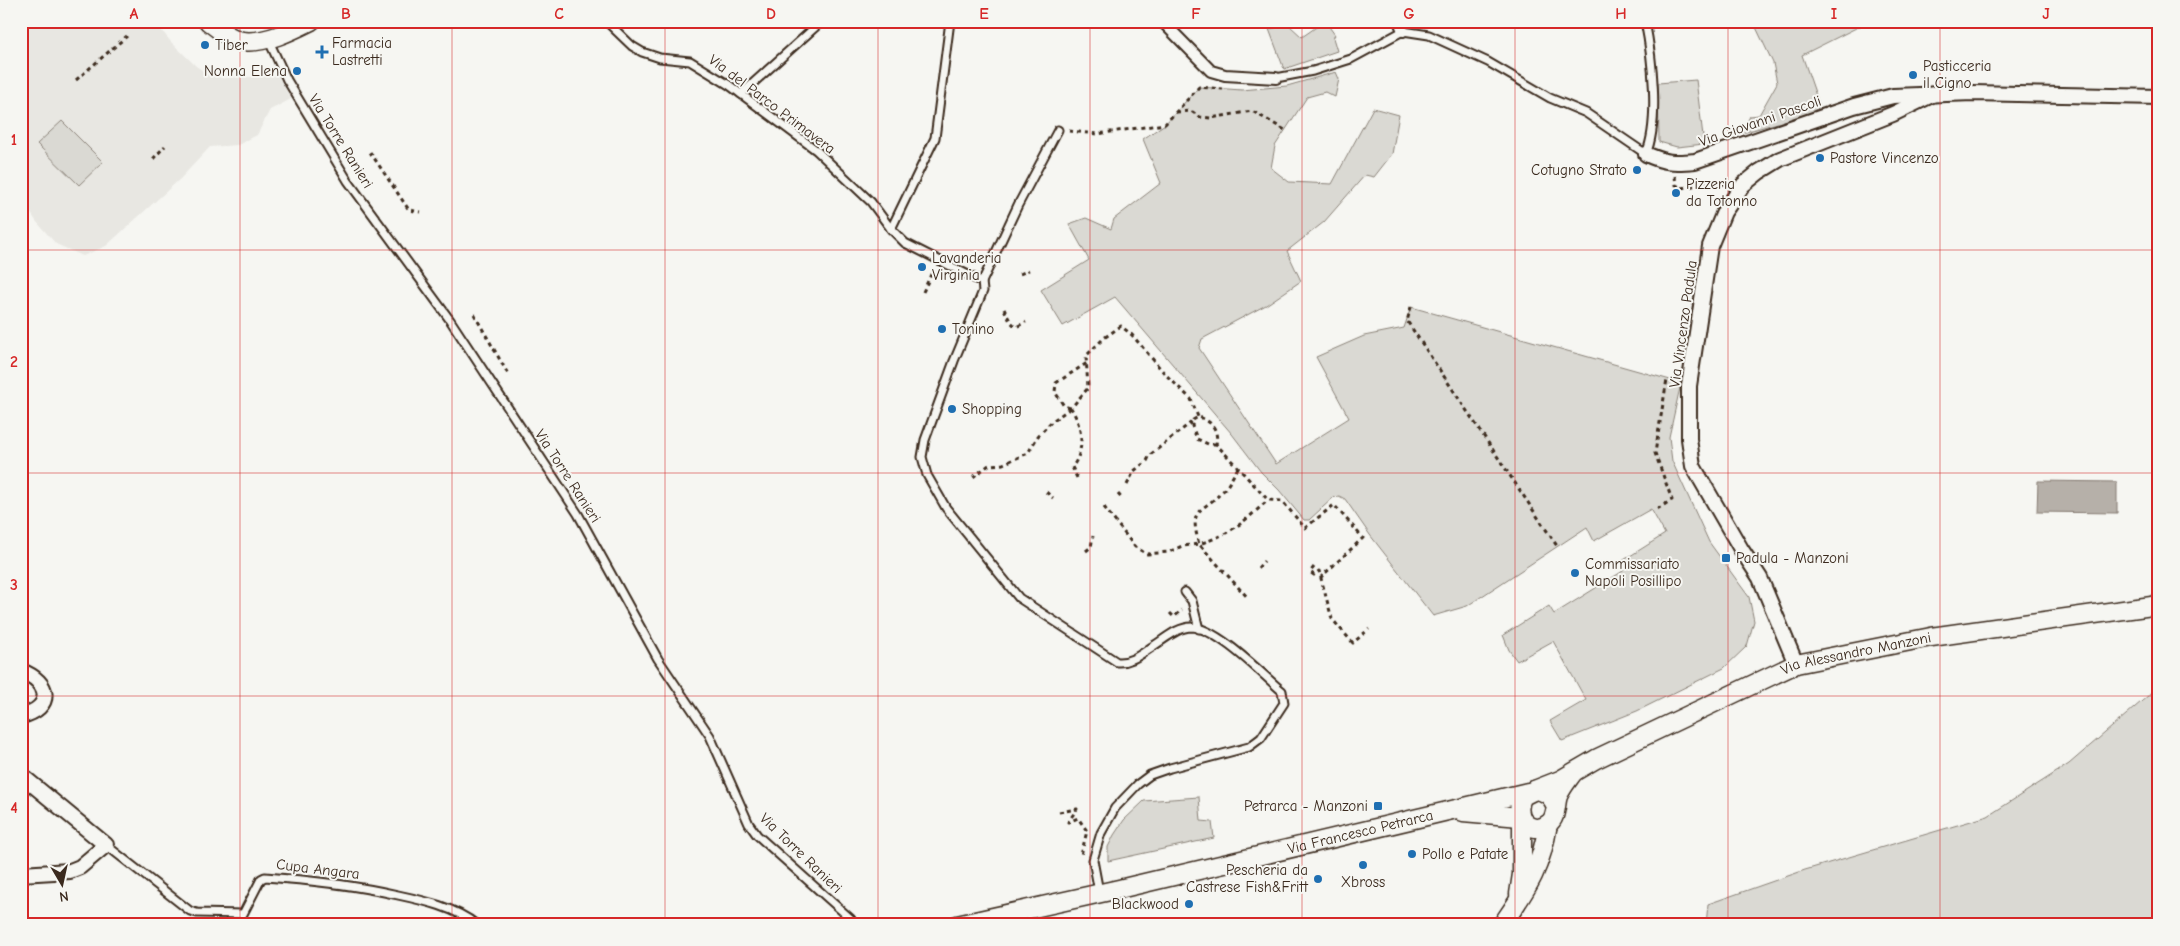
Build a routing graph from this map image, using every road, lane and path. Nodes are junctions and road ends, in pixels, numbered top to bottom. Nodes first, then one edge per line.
1 (208, 21) edge
2 (311, 21) edge
3 (606, 21) edge
4 (822, 21) edge
5 (950, 21) edge
6 (1162, 21) edge
7 (1399, 21) edge
8 (1645, 21) edge
9 (1403, 31) junction
10 (127, 36) dead end
11 (268, 38) junction
12 (1276, 78) joint
13 (76, 80) dead end
14 (1225, 89) dead end
15 (1936, 93) junction
16 (741, 94) junction
17 (2159, 98) edge
18 (1176, 112) junction
19 (1058, 130) joint
20 (1285, 130) dead end
21 (165, 146) dead end
22 (370, 152) dead end
23 (1646, 154) junction
24 (153, 159) dead end
25 (1713, 182) dead end
26 (1682, 188) dead end
27 (421, 212) dead end
28 (890, 229) junction
29 (1029, 270) dead end
30 (1020, 274) dead end
31 (930, 276) dead end
32 (982, 282) junction
33 (923, 292) dead end
34 (1411, 307) dead end
35 (1004, 309) dead end
36 (474, 314) dead end
37 (1026, 322) dead end
38 (1087, 363) junction
39 (508, 374) dead end
40 (1667, 379) dead end
41 (1070, 408) junction
42 (1198, 417) junction
43 (1193, 420) junction
44 (1216, 444) junction
45 (1238, 468) junction
46 (973, 477) dead end
47 (1077, 478) dead end
48 (1127, 485) dead end
49 (1046, 492) dead end
50 (1118, 494) dead end
51 (1053, 498) dead end
52 (1123, 500) dead end
53 (1268, 500) junction
54 (1104, 507) dead end
55 (1657, 509) dead end
56 (1093, 536) dead end
57 (1199, 544) junction
58 (1557, 546) dead end
59 (1086, 551) dead end
60 (1264, 561) dead end
61 (1314, 567) dead end
62 (1258, 568) dead end
63 (1321, 577) junction
64 (1185, 592) dead end
65 (1248, 598) dead end
66 (2159, 605) edge
67 (1200, 629) junction
68 (1368, 629) dead end
69 (1796, 664) junction
70 (21, 670) edge
71 (21, 716) edge
72 (1574, 772) junction
73 (21, 775) edge
74 (1530, 792) junction
75 (1556, 808) junction
76 (1059, 812) dead end
77 (1442, 813) junction
78 (1521, 819) junction
79 (1080, 821) dead end
80 (1548, 824) junction
81 (106, 845) junction
82 (21, 874) edge
83 (1100, 894) junction
84 (1516, 904) junction
85 (851, 919) dead end
86 (477, 925) edge
87 (957, 925) edge
88 (1502, 925) edge

1 - 11 street
2 - 11 street
3 - 16 lane, Via del Parco Primavera
4 - 16 lane
5 - 28 lane
6 - 12 street
7 - 9 street
8 - 23 lane
9 - 12 lane
9 - 23 lane, Via Giovanni Pascoli
10 - 13 path
11 - 85 lane, Via Torre Ranieri
14 - 18 path
15 - 17 street, Via Giovanni Pascoli
15 - 23 street, Via Giovanni Pascoli
15 - 69 street, Via Vincenzo Padula
16 - 28 lane, Via del Parco Primavera
18 - 19 path
18 - 20 path
19 - 32 lane
21 - 24 path
22 - 27 path
25 - 26 path
28 - 32 lane, Via del Parco Primavera
29 - 30 path
31 - 33 path
32 - 67 lane
34 - 58 path
35 - 37 path
36 - 39 path
38 - 41 path
38 - 41 path
38 - 42 path
40 - 55 path
41 - 46 path
41 - 47 path
42 - 43 path
42 - 44 path
43 - 44 path
43 - 48 path
44 - 45 path
45 - 53 path
45 - 57 path
49 - 51 path
50 - 52 path
53 - 57 path
53 - 63 path
54 - 57 path
56 - 59 path
57 - 65 path
60 - 62 path
61 - 63 path
63 - 68 path
64 - 67 lane
66 - 69 street, Via Alessandro Manzoni
67 - 83 lane
69 - 72 street, Via Alessandro Manzoni
70 - 71 street
72 - 74 street, Via Alessandro Manzoni
72 - 75 street, Via Alessandro Manzoni
73 - 81 street
74 - 75 street
74 - 77 street, Via Francesco Petrarca
74 - 78 street
75 - 80 street
76 - 79 path
77 - 78 street, Via Francesco Petrarca
77 - 83 street, Via Francesco Petrarca
78 - 80 street
78 - 84 street
80 - 84 street
81 - 82 street
81 - 86 lane, Cupa Angara
83 - 87 street, Via Francesco Petrarca
84 - 88 street

